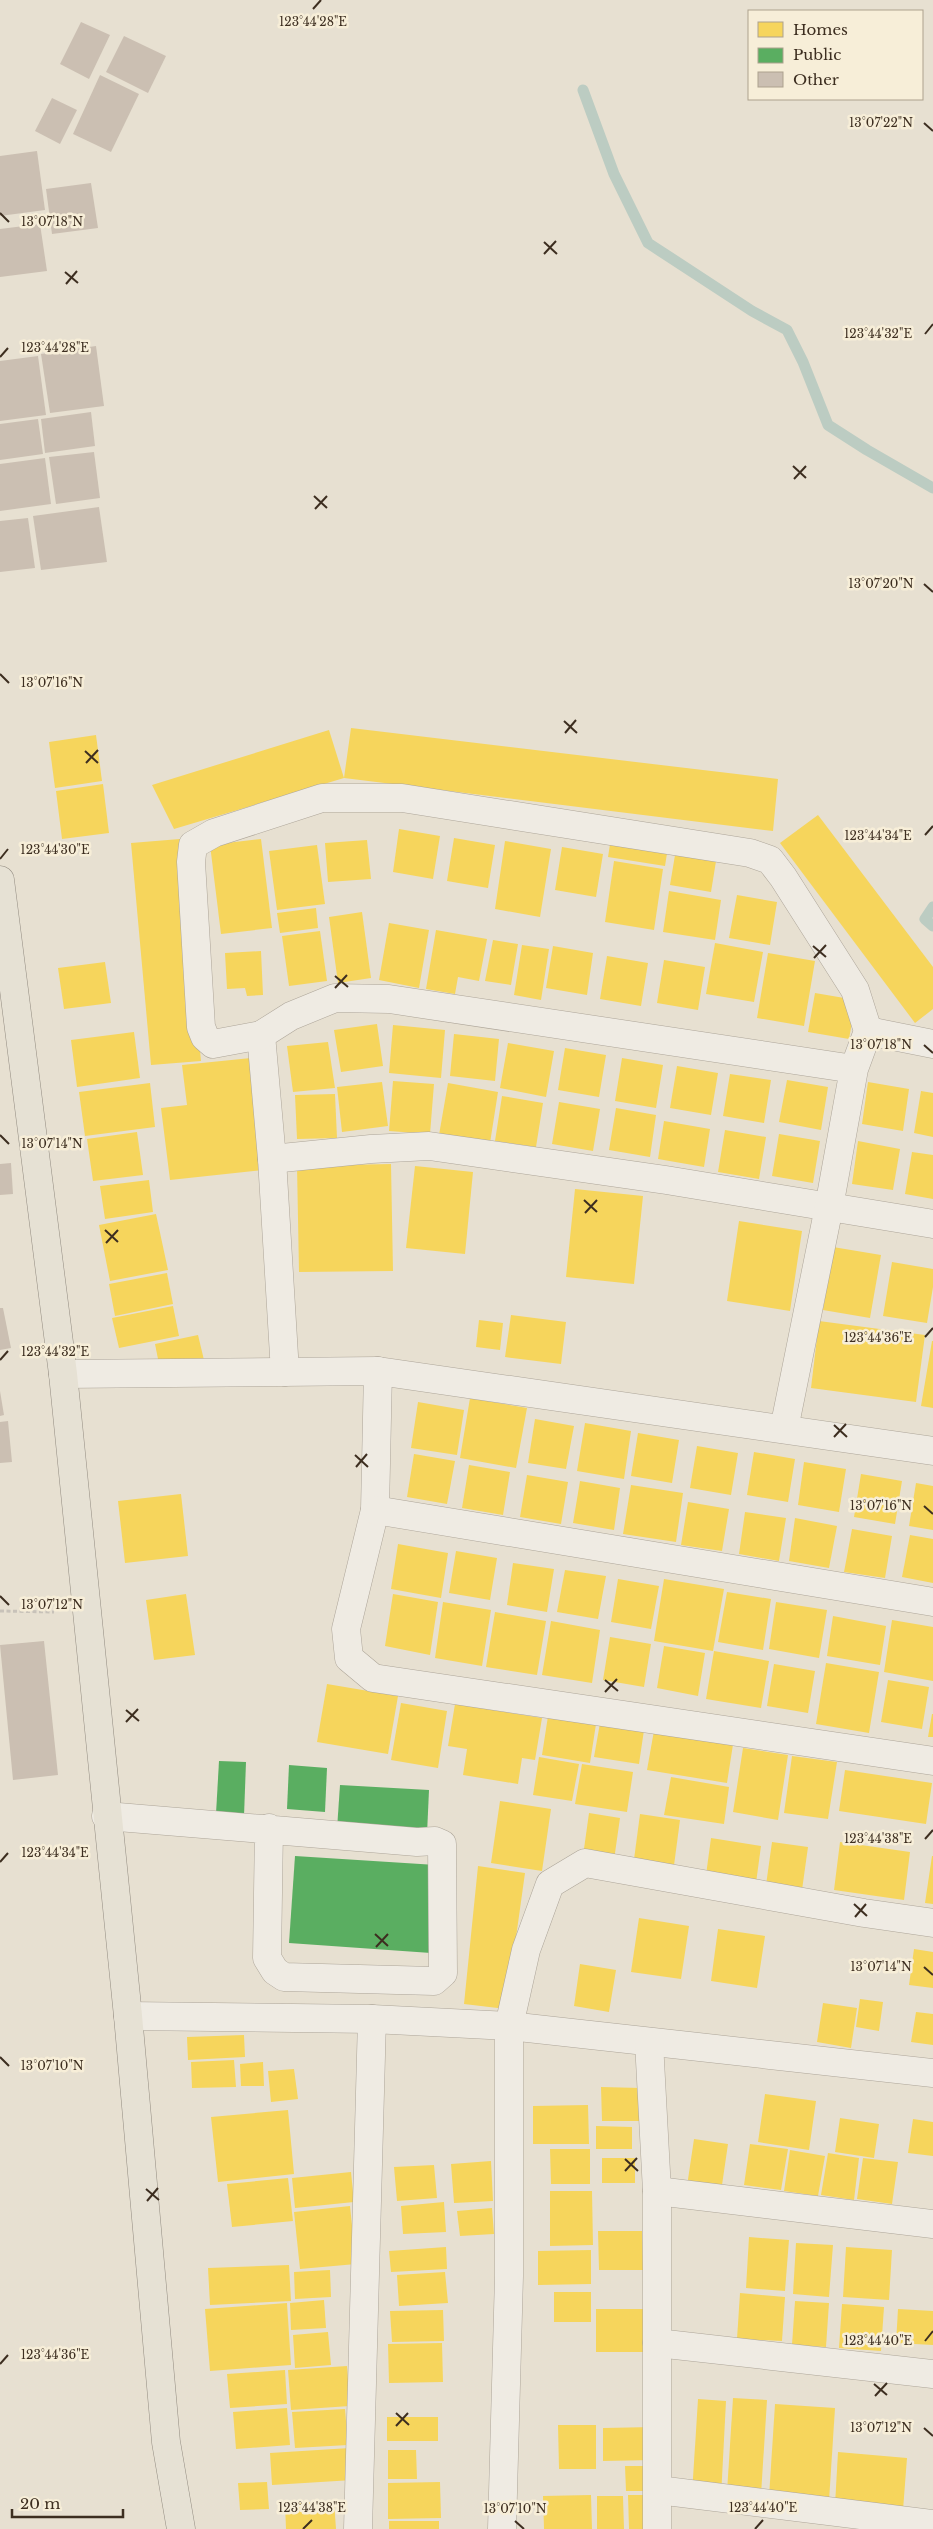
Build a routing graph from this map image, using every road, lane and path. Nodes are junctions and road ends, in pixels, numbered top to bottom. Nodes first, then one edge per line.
1 (0, 880) edge
2 (868, 1031) junction
3 (261, 1035) junction
4 (933, 1044) edge
5 (854, 1069) junction
6 (272, 1159) junction
7 (829, 1207) junction
8 (933, 1224) edge
9 (378, 1371) junction
10 (286, 1372) junction
11 (63, 1374) junction
12 (784, 1429) junction
13 (933, 1451) edge
14 (375, 1510) junction
15 (933, 1602) edge
16 (0, 1612) edge
17 (86, 1613) junction
18 (933, 1761) edge
19 (106, 1816) junction
20 (269, 1828) junction
21 (933, 1922) edge
22 (128, 2016) junction
23 (372, 2019) junction
24 (509, 2026) junction
25 (649, 2042) junction
26 (933, 2073) edge
27 (657, 2191) junction
28 (933, 2224) edge
29 (658, 2343) junction
30 (933, 2374) edge
31 (658, 2490) junction
32 (933, 2524) edge
33 (182, 2529) edge
34 (358, 2529) edge
35 (502, 2529) edge
36 (657, 2529) edge

1 - 11 main road
2 - 3 street
2 - 4 street
2 - 5 street
3 - 5 street
3 - 6 street
5 - 7 street
6 - 7 street
6 - 10 street
7 - 8 street
7 - 12 street
9 - 10 street
9 - 12 street
9 - 14 street
10 - 11 street
11 - 17 main road
12 - 13 street
14 - 15 street
14 - 18 street
16 - 17 path
17 - 19 main road
19 - 20 street
19 - 22 main road
20 - 20 street
21 - 24 street
22 - 23 street
22 - 33 main road
23 - 24 street
23 - 34 street
24 - 25 street
24 - 35 street
25 - 26 street
25 - 27 street
27 - 28 street
27 - 29 street
29 - 30 street
29 - 31 street
31 - 32 street
31 - 36 street

